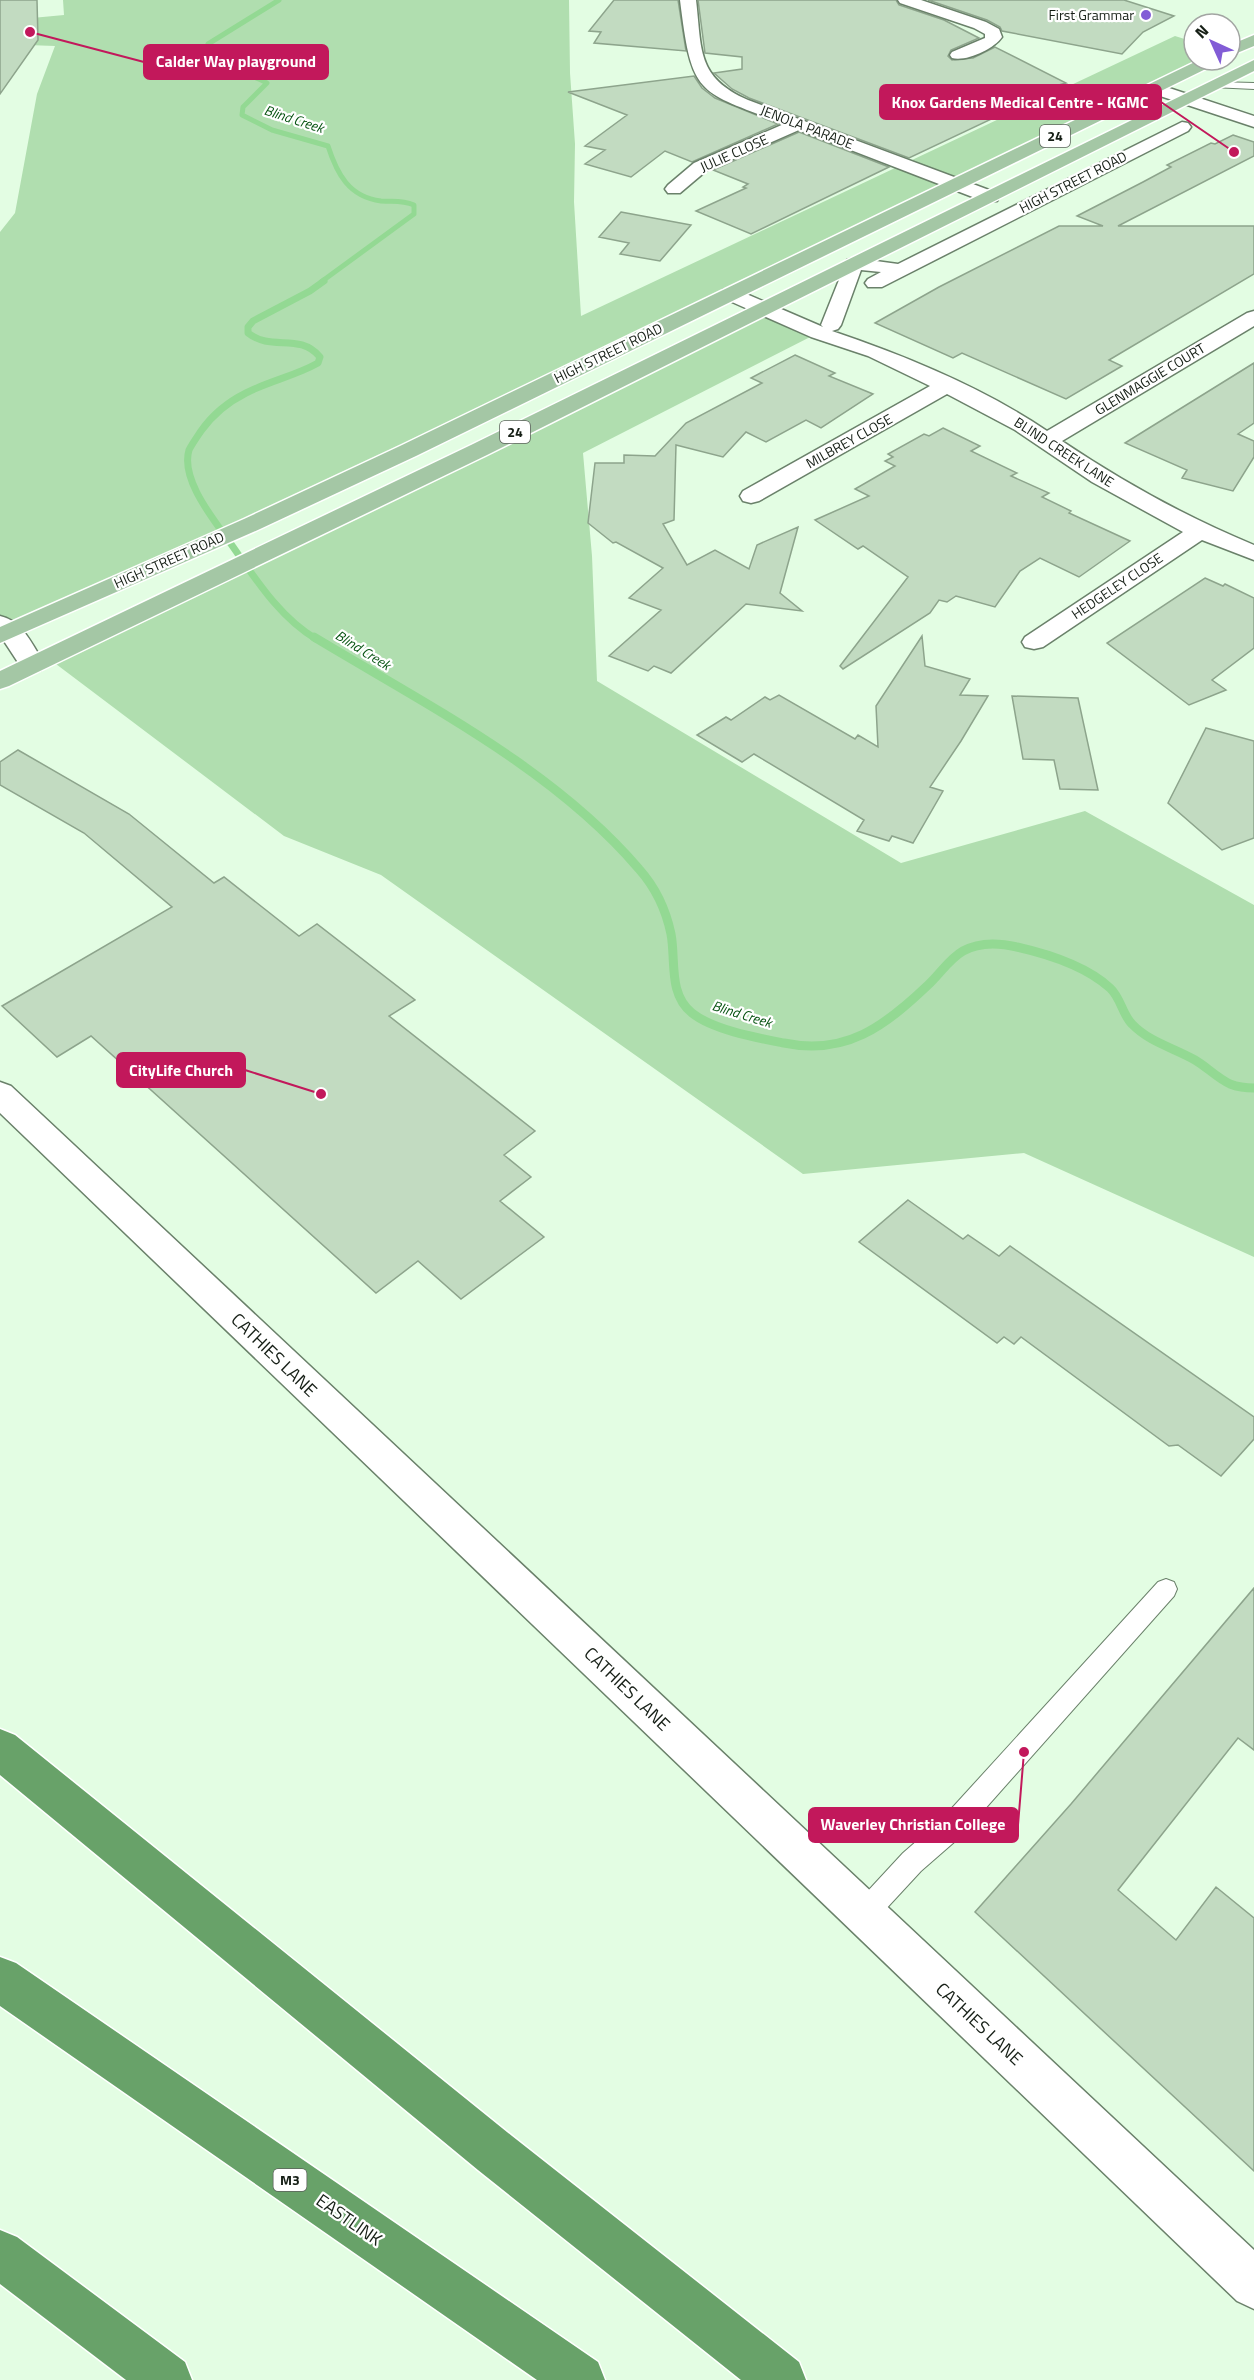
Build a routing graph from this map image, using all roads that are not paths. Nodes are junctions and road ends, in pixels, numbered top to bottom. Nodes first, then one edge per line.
1 (688, 0) edge
2 (906, 0) edge
3 (957, 58) dead end
4 (1254, 65) edge
5 (1187, 72) edge
6 (1216, 85) junction
7 (1254, 86) edge
8 (1154, 88) junction
9 (1186, 99) junction
10 (1254, 122) edge
11 (799, 124) junction
12 (1137, 124) junction
13 (1182, 127) dead end
14 (1147, 144) junction
15 (956, 184) junction
16 (674, 189) dead end
17 (990, 197) junction
18 (854, 264) junction
19 (903, 268) junction
20 (875, 283) dead end
21 (738, 290) junction
22 (772, 305) junction
23 (1254, 317) edge
24 (831, 325) junction
25 (874, 352) junction
26 (947, 385) junction
27 (1046, 441) junction
28 (751, 496) dead end
29 (1200, 531) junction
30 (1254, 553) edge
31 (4, 630) edge
32 (1034, 642) dead end
33 (0, 655) edge
34 (32, 665) junction
35 (0, 681) edge
36 (0, 1094) edge
37 (1166, 1589) dead end
38 (0, 1749) edge
39 (863, 1915) junction
40 (0, 1979) edge
41 (0, 2254) edge
42 (1254, 2284) edge
43 (167, 2380) edge
44 (580, 2380) edge
45 (781, 2380) edge

1 - 11 street, JENOLA PARADE
2 - 3 street
4 - 6 main road, HIGH STREET ROAD / 24
5 - 8 main road, HIGH STREET ROAD / 24
6 - 7 lane, HIGH STREET ROAD
6 - 9 main road, HIGH STREET ROAD / 24
8 - 9 street
8 - 15 main road, HIGH STREET ROAD / 24
9 - 10 street
9 - 12 main road, HIGH STREET ROAD / 24
11 - 15 street, JENOLA PARADE
11 - 16 street, JULIE CLOSE
12 - 14 street
12 - 17 main road, HIGH STREET ROAD / 24
13 - 14 street, HIGH STREET ROAD
14 - 19 street, HIGH STREET ROAD
15 - 17 street, JENOLA PARADE
15 - 21 main road, HIGH STREET ROAD / 24
17 - 18 main road, HIGH STREET ROAD / 24
18 - 19 street
18 - 22 main road, HIGH STREET ROAD / 24
18 - 24 street
19 - 20 street, HIGH STREET ROAD
21 - 22 street, BLIND CREEK LANE
21 - 31 main road, HIGH STREET ROAD / 24
22 - 24 street, BLIND CREEK LANE
22 - 25 street, BLIND CREEK LANE
22 - 34 main road, HIGH STREET ROAD / 24
23 - 27 street, GLENMAGGIE COURT
24 - 25 street, BLIND CREEK LANE
25 - 26 street, BLIND CREEK LANE
26 - 27 street, BLIND CREEK LANE
26 - 28 street, MILBREY CLOSE
27 - 29 street, BLIND CREEK LANE
29 - 30 street, BLIND CREEK LANE
29 - 32 street, HEDGELEY CLOSE
31 - 34 street
33 - 34 street
34 - 35 main road, HIGH STREET ROAD / 24
36 - 39 street, CATHIES LANE
37 - 39 lane
38 - 45 highway
39 - 42 street, CATHIES LANE
40 - 44 highway, EASTLINK / M3
41 - 43 highway

